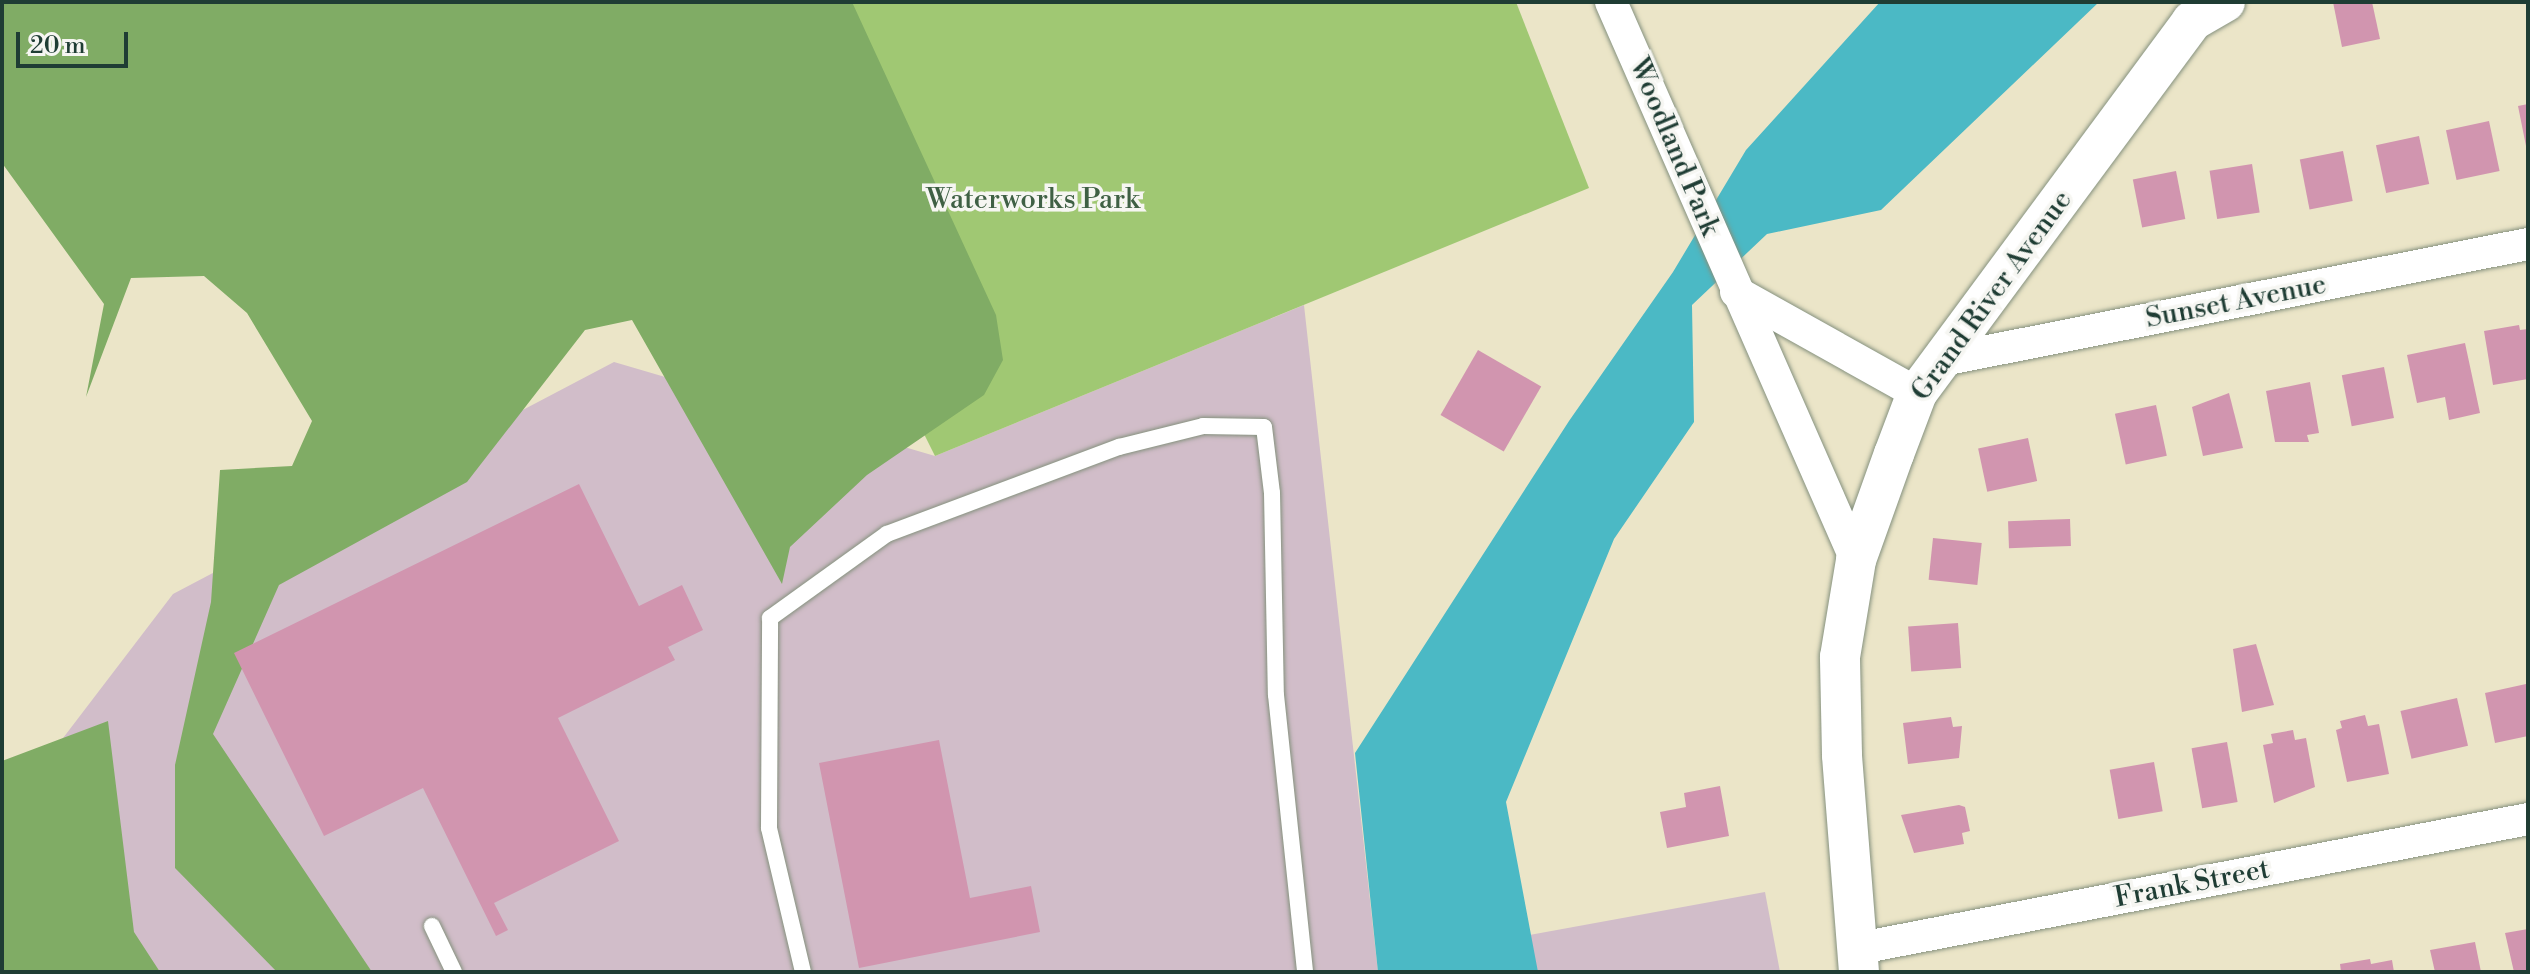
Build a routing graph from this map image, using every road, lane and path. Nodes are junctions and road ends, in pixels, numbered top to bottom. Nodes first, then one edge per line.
1 (1611, 2) edge
2 (2225, 2) edge
3 (2528, 244) edge
4 (1736, 292) junction
5 (1943, 360) junction
6 (1917, 393) junction
7 (1856, 560) junction
8 (2528, 819) edge
9 (432, 926) dead end
10 (1857, 960) edge
11 (454, 972) edge
12 (803, 972) edge
13 (1305, 972) edge

1 - 4 street, Woodland Park
2 - 5 street, Grand River Avenue
3 - 5 street, Sunset Avenue
4 - 6 street
4 - 7 street, Woodland Park
5 - 6 street, Grand River Avenue
6 - 7 street, Grand River Avenue
7 - 10 street, Grand River Avenue
8 - 10 street, Frank Street
9 - 11 lane
12 - 13 lane

